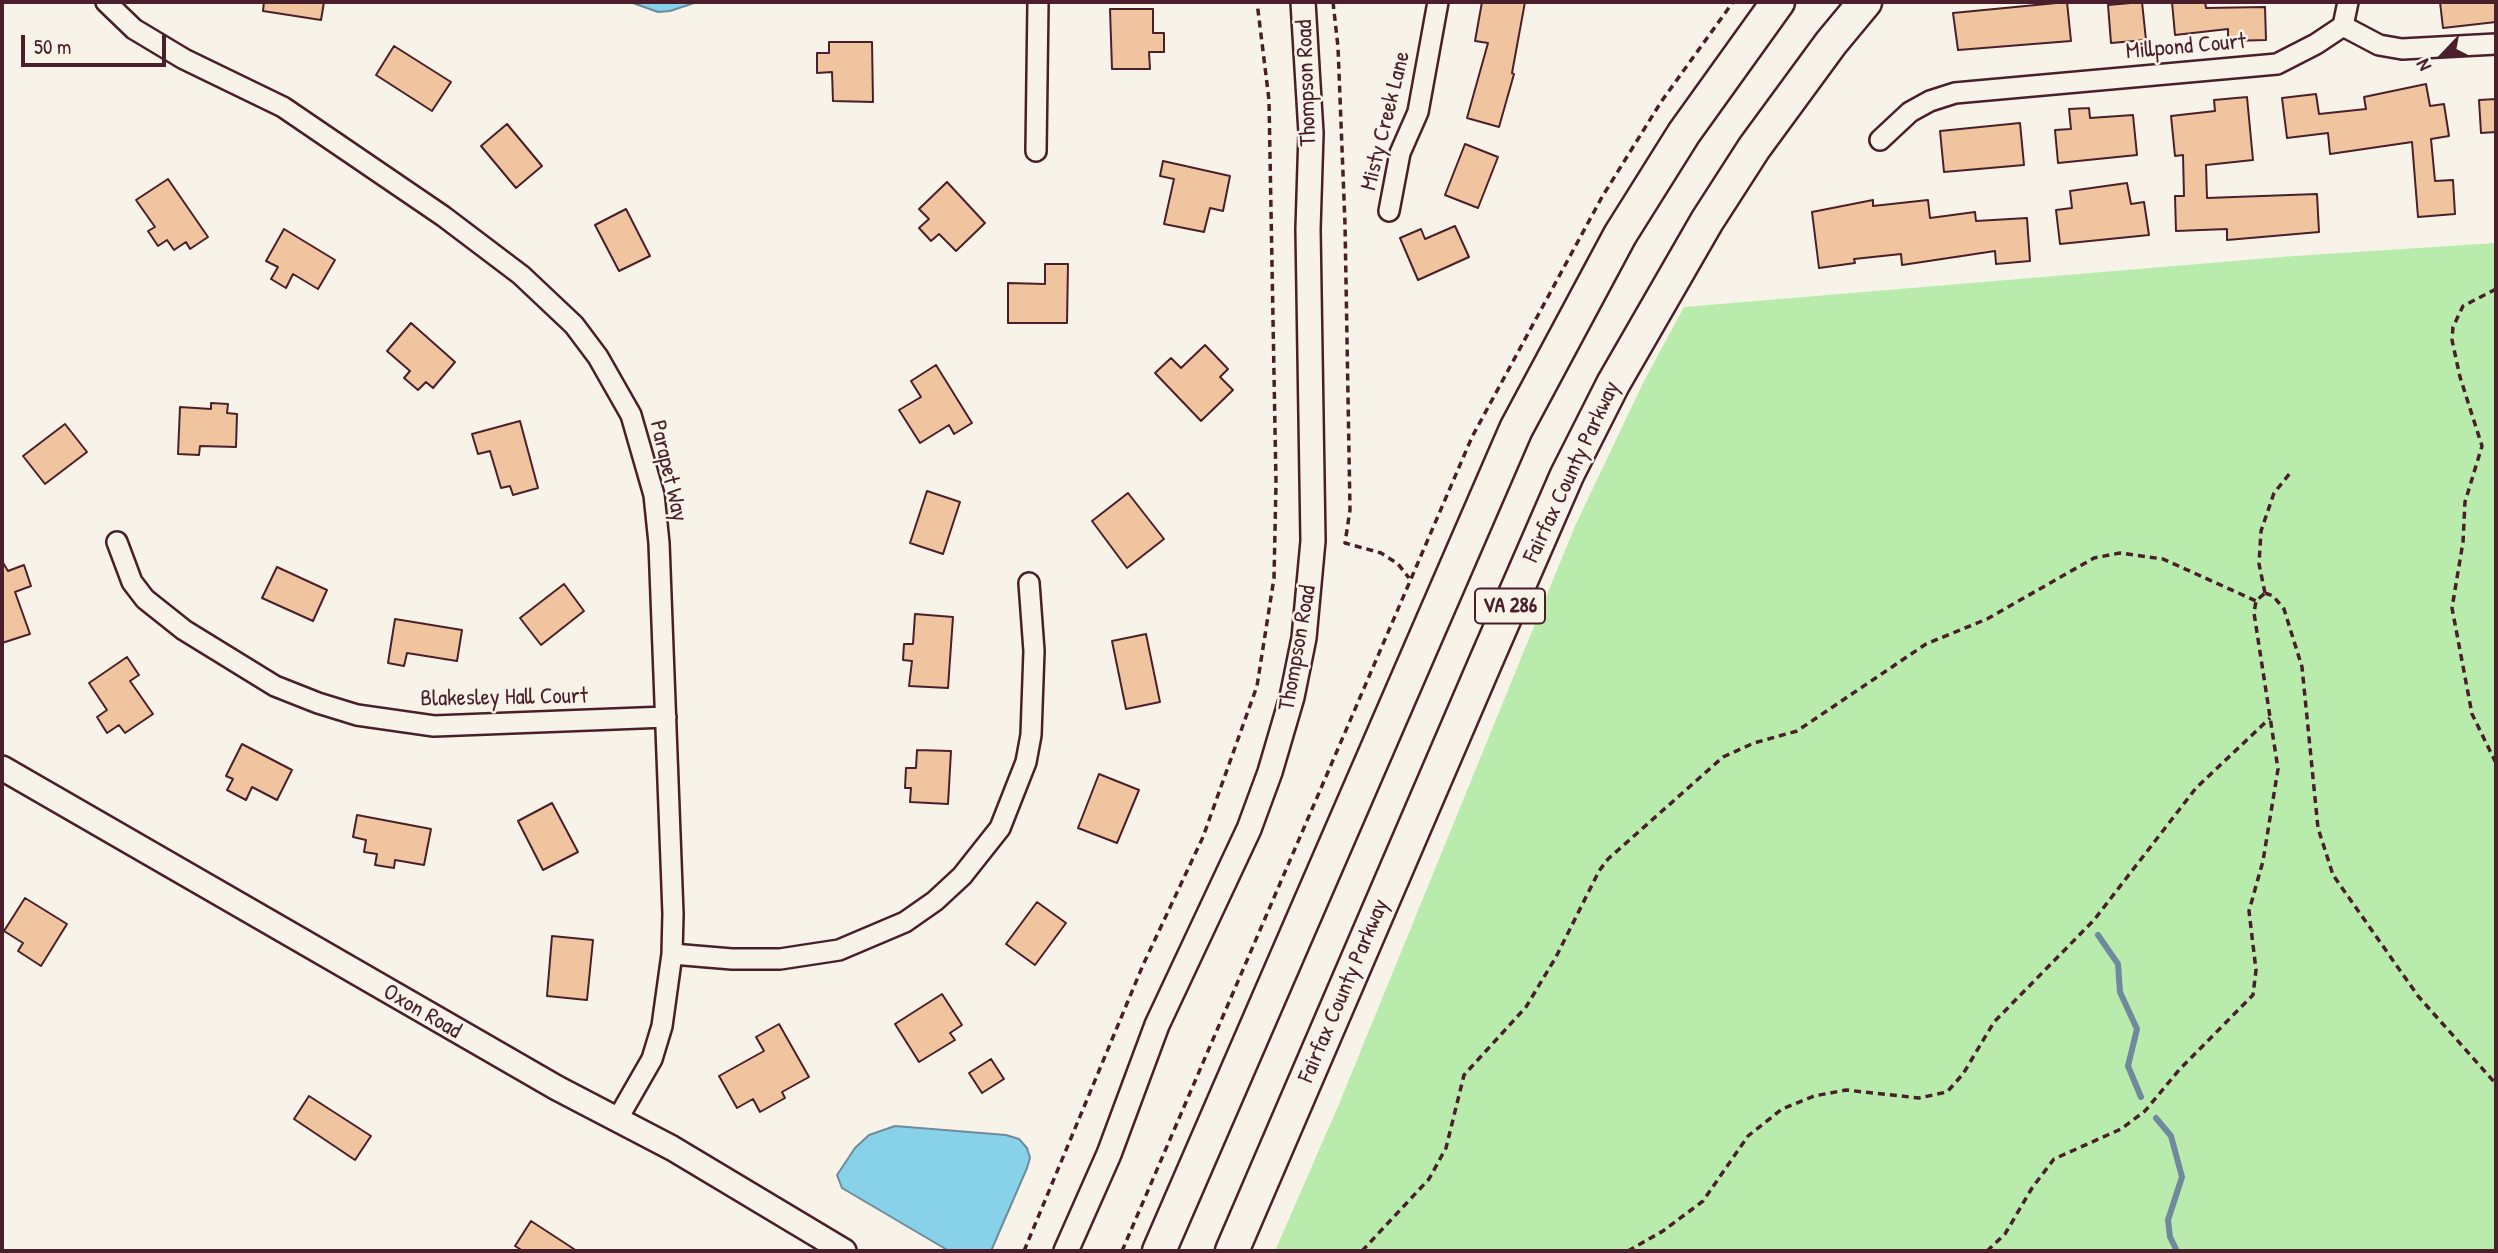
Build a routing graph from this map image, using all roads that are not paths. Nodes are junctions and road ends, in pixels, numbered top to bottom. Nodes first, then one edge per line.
1 (106, 2) edge
2 (1038, 2) edge
3 (1303, 2) edge
4 (1438, 2) edge
5 (1778, 2) edge
6 (1865, 2) edge
7 (2348, 2) edge
8 (2343, 26) junction
9 (2496, 44) edge
10 (1880, 140) dead end
11 (1036, 150) dead end
12 (1389, 211) dead end
13 (117, 542) dead end
14 (1029, 583) dead end
15 (666, 717) junction
16 (2, 768) edge
17 (672, 954) junction
18 (617, 1120) junction
19 (844, 1251) edge
20 (1066, 1251) edge
21 (1159, 1251) edge
22 (1232, 1251) edge

1 - 15 street, Parapet Way
2 - 11 street
3 - 20 street, Thompson Road
4 - 12 street, Misty Creek Lane
5 - 21 highway, VA 286
6 - 22 highway, Fairfax County Parkway / VA 286
7 - 8 street
8 - 9 street
8 - 10 street, Millpond Court
13 - 15 street, Blakesley Hall Court
14 - 17 street
15 - 17 street, Parapet Way
16 - 18 street, Oxon Road
17 - 18 street, Parapet Way
18 - 19 street, Oxon Road

